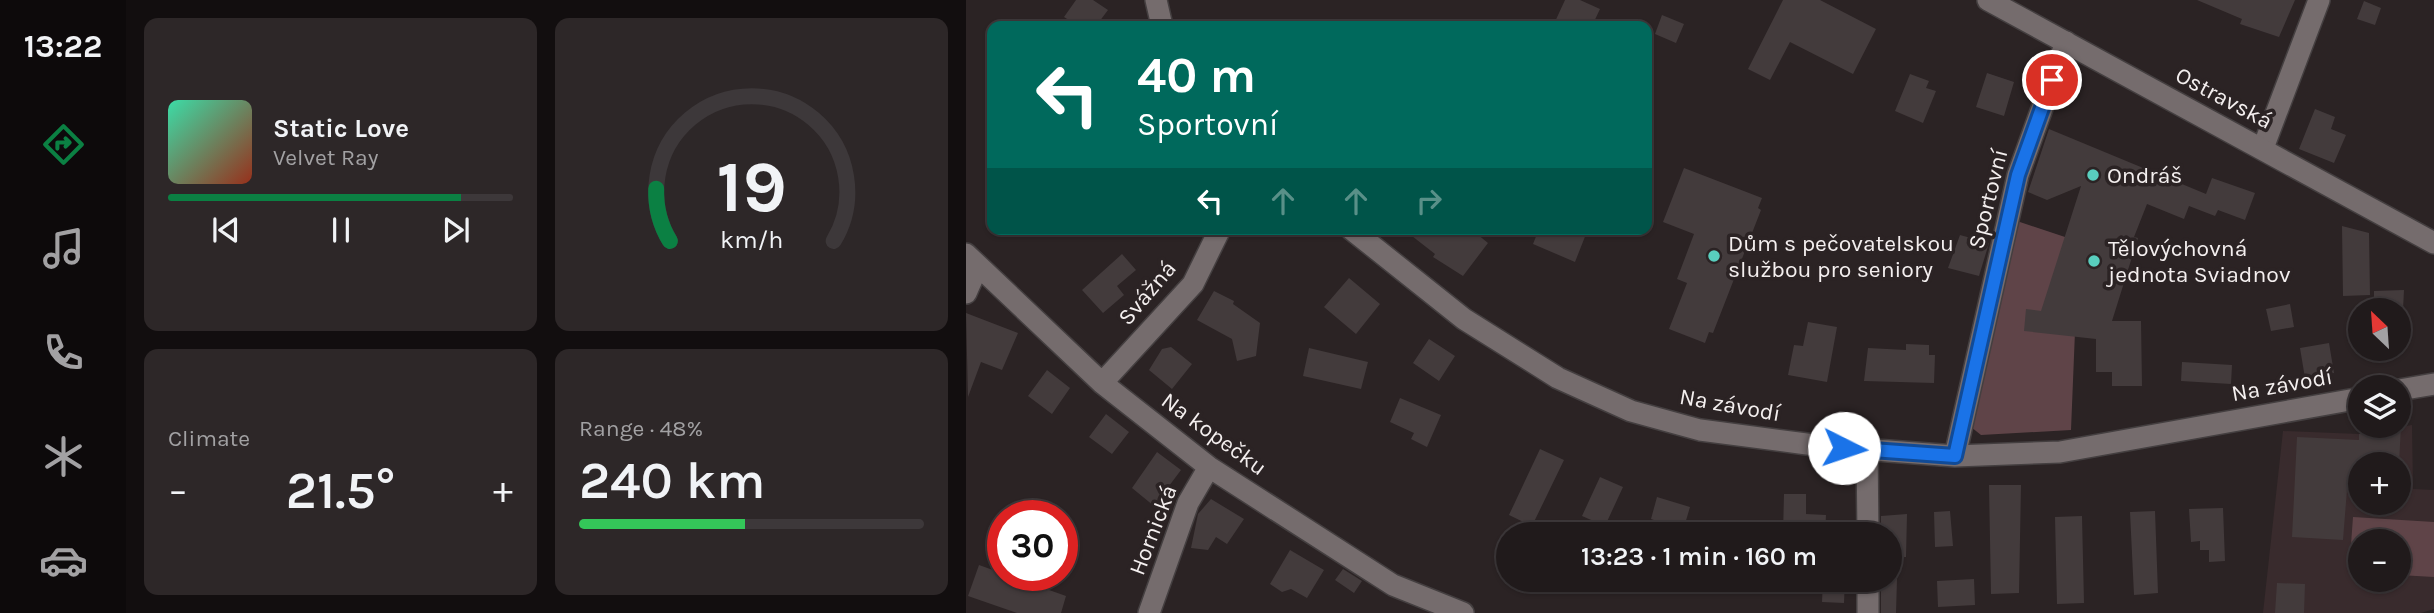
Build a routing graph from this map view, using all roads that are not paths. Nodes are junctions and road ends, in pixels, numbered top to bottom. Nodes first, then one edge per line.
1 (1156, 0) edge
2 (1988, 0) edge
3 (2319, 0) edge
4 (1161, 21) edge
5 (2066, 42) junction
6 (2263, 148) junction
7 (1217, 235) edge
8 (1359, 235) edge
9 (2434, 243) edge
10 (972, 261) edge
11 (966, 293) edge
12 (1102, 383) junction
13 (2434, 384) edge
14 (2411, 388) edge
15 (2348, 400) edge
16 (1867, 449) junction
17 (1955, 456) junction
18 (1209, 467) junction
19 (1868, 522) edge
20 (1868, 592) edge
21 (1149, 613) edge
22 (1463, 613) edge
23 (1868, 613) edge

1 - 4 street
2 - 5 street, Ostravská
3 - 6 street
5 - 6 street, Ostravská
5 - 17 street, Sportovní
6 - 9 street, Ostravská
7 - 12 street, Svážná
8 - 16 street, Na závodí
10 - 11 street
10 - 12 street, Na kopečku
12 - 18 street, Na kopečku
13 - 14 street
15 - 17 street, Na závodí
16 - 17 street, Na závodí
16 - 19 street
18 - 21 street, Hornická
18 - 22 street, Na kopečku
20 - 23 street

